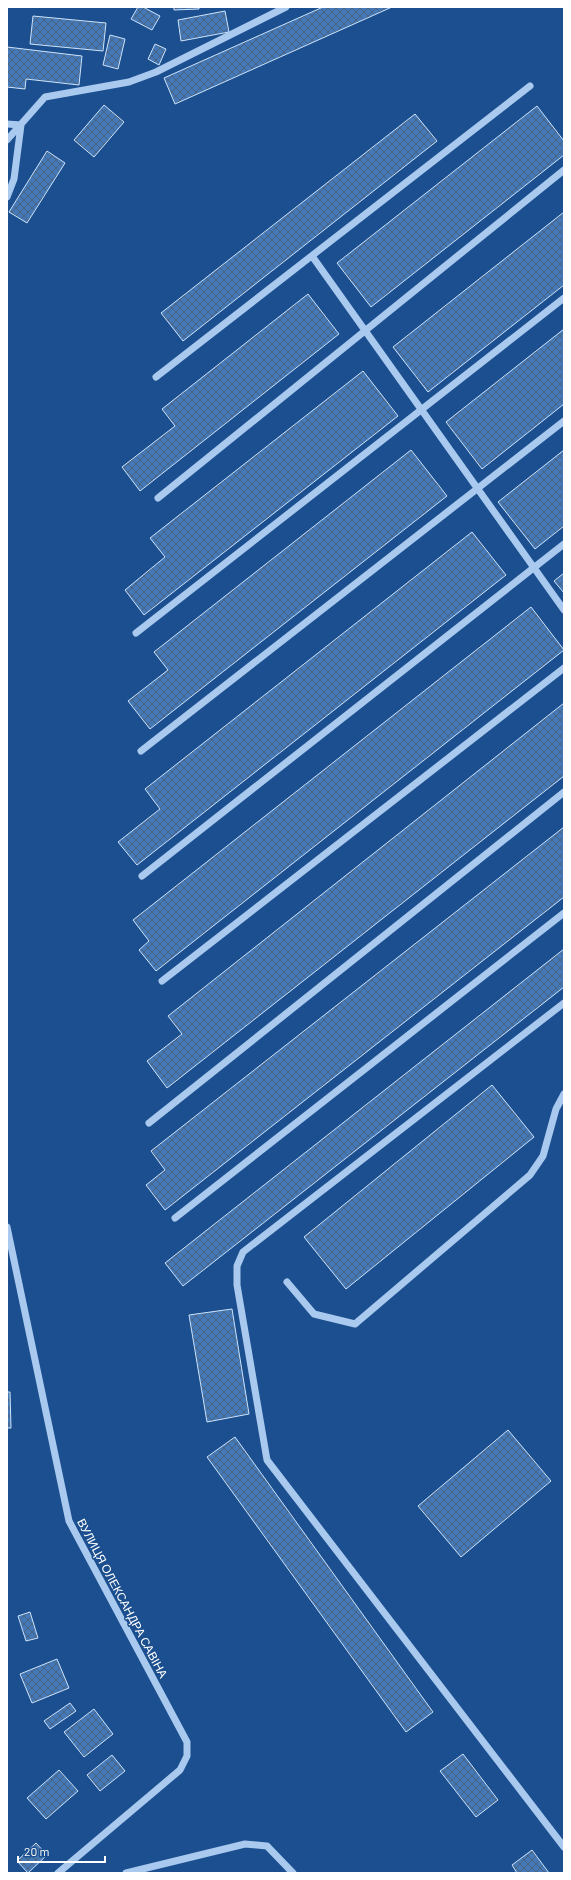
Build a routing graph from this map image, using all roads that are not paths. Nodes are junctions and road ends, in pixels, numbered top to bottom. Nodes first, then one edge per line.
1 (267, 7) edge
2 (286, 7) edge
3 (268, 16) junction
4 (530, 86) dead end
5 (7, 124) edge
6 (21, 125) junction
7 (7, 140) edge
8 (564, 170) edge
9 (7, 197) edge
10 (312, 256) junction
11 (564, 298) edge
12 (365, 331) junction
13 (156, 377) dead end
14 (421, 410) junction
15 (564, 421) edge
16 (477, 489) junction
17 (158, 498) dead end
18 (564, 544) edge
19 (534, 568) junction
20 (564, 610) edge
21 (136, 633) dead end
22 (564, 668) edge
23 (141, 751) dead end
24 (564, 792) edge
25 (142, 876) dead end
26 (564, 913) edge
27 (162, 981) dead end
28 (564, 1003) edge
29 (564, 1094) edge
30 (149, 1123) dead end
31 (175, 1218) dead end
32 (7, 1227) edge
33 (287, 1282) dead end
34 (564, 1847) edge
35 (58, 1873) edge
36 (126, 1873) edge
37 (293, 1873) edge

1 - 3 lane
2 - 3 lane
3 - 6 lane
4 - 10 lane
5 - 6 lane
6 - 7 lane
6 - 9 lane
8 - 12 lane
10 - 12 lane
10 - 13 lane
11 - 14 lane
12 - 14 lane
12 - 17 lane
14 - 16 lane
14 - 21 lane
15 - 16 lane
16 - 19 lane
16 - 23 lane
18 - 19 lane
19 - 20 lane
19 - 25 lane
22 - 27 lane
24 - 30 lane
26 - 31 lane
28 - 34 lane
29 - 33 lane
32 - 35 lane, ВУЛИЦЯ ОЛЕКСАНДРА САВІНА
36 - 37 lane

